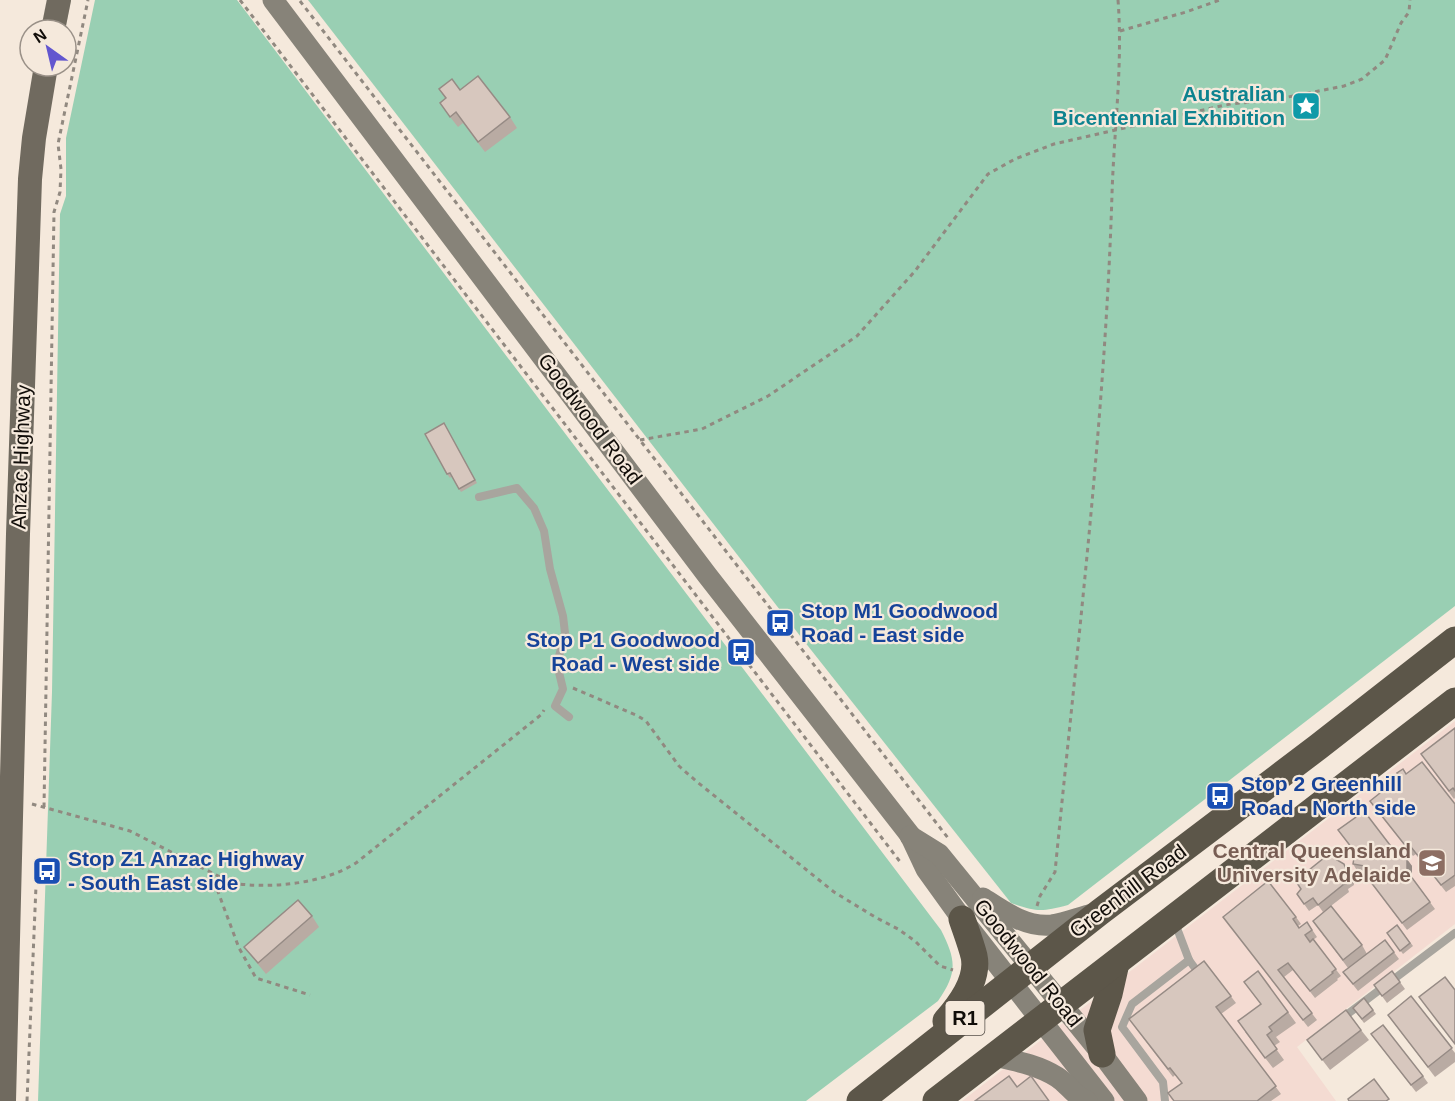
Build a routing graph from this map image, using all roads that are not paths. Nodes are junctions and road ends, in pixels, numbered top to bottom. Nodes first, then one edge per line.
1 (59, 0) edge
2 (273, 0) edge
3 (55, 18) edge
4 (44, 78) edge
5 (478, 496) dead end
6 (1455, 640) edge
7 (1455, 701) edge
8 (569, 717) dead end
9 (910, 836) junction
10 (965, 885) junction
11 (1100, 912) junction
12 (962, 919) junction
13 (1173, 919) junction
14 (1455, 933) edge
15 (1189, 960) junction
16 (1116, 963) junction
17 (1021, 974) junction
18 (1200, 975) edge
19 (1051, 1012) junction
20 (1331, 1027) edge
21 (918, 1054) junction
22 (1102, 1054) junction
23 (994, 1056) junction
24 (4, 1101) edge
25 (860, 1101) edge
26 (936, 1101) edge
27 (1087, 1101) edge
28 (1104, 1101) edge
29 (1137, 1101) edge
30 (1165, 1101) edge

1 - 3 main road
2 - 9 main road, Goodwood Road
4 - 24 main road, Anzac Highway
5 - 8 lane
6 - 11 highway, Greenhill Road / R1
7 - 13 highway, R1
9 - 10 main road, Goodwood Road
9 - 12 main road, Goodwood Road
10 - 11 main road
10 - 17 main road, Goodwood Road
11 - 17 highway, Greenhill Road / R1
12 - 17 main road, Goodwood Road
12 - 21 highway
13 - 15 lane
13 - 16 highway, R1
14 - 20 lane
15 - 18 lane
15 - 30 lane
16 - 19 highway, R1
16 - 22 highway
17 - 19 main road, Goodwood Road
17 - 21 highway, Greenhill Road / R1
19 - 22 main road, Goodwood Road
19 - 23 highway, R1
19 - 28 main road, Goodwood Road
21 - 25 highway, Greenhill Road / R1
22 - 29 main road, Goodwood Road
23 - 26 highway, R1
23 - 27 main road

